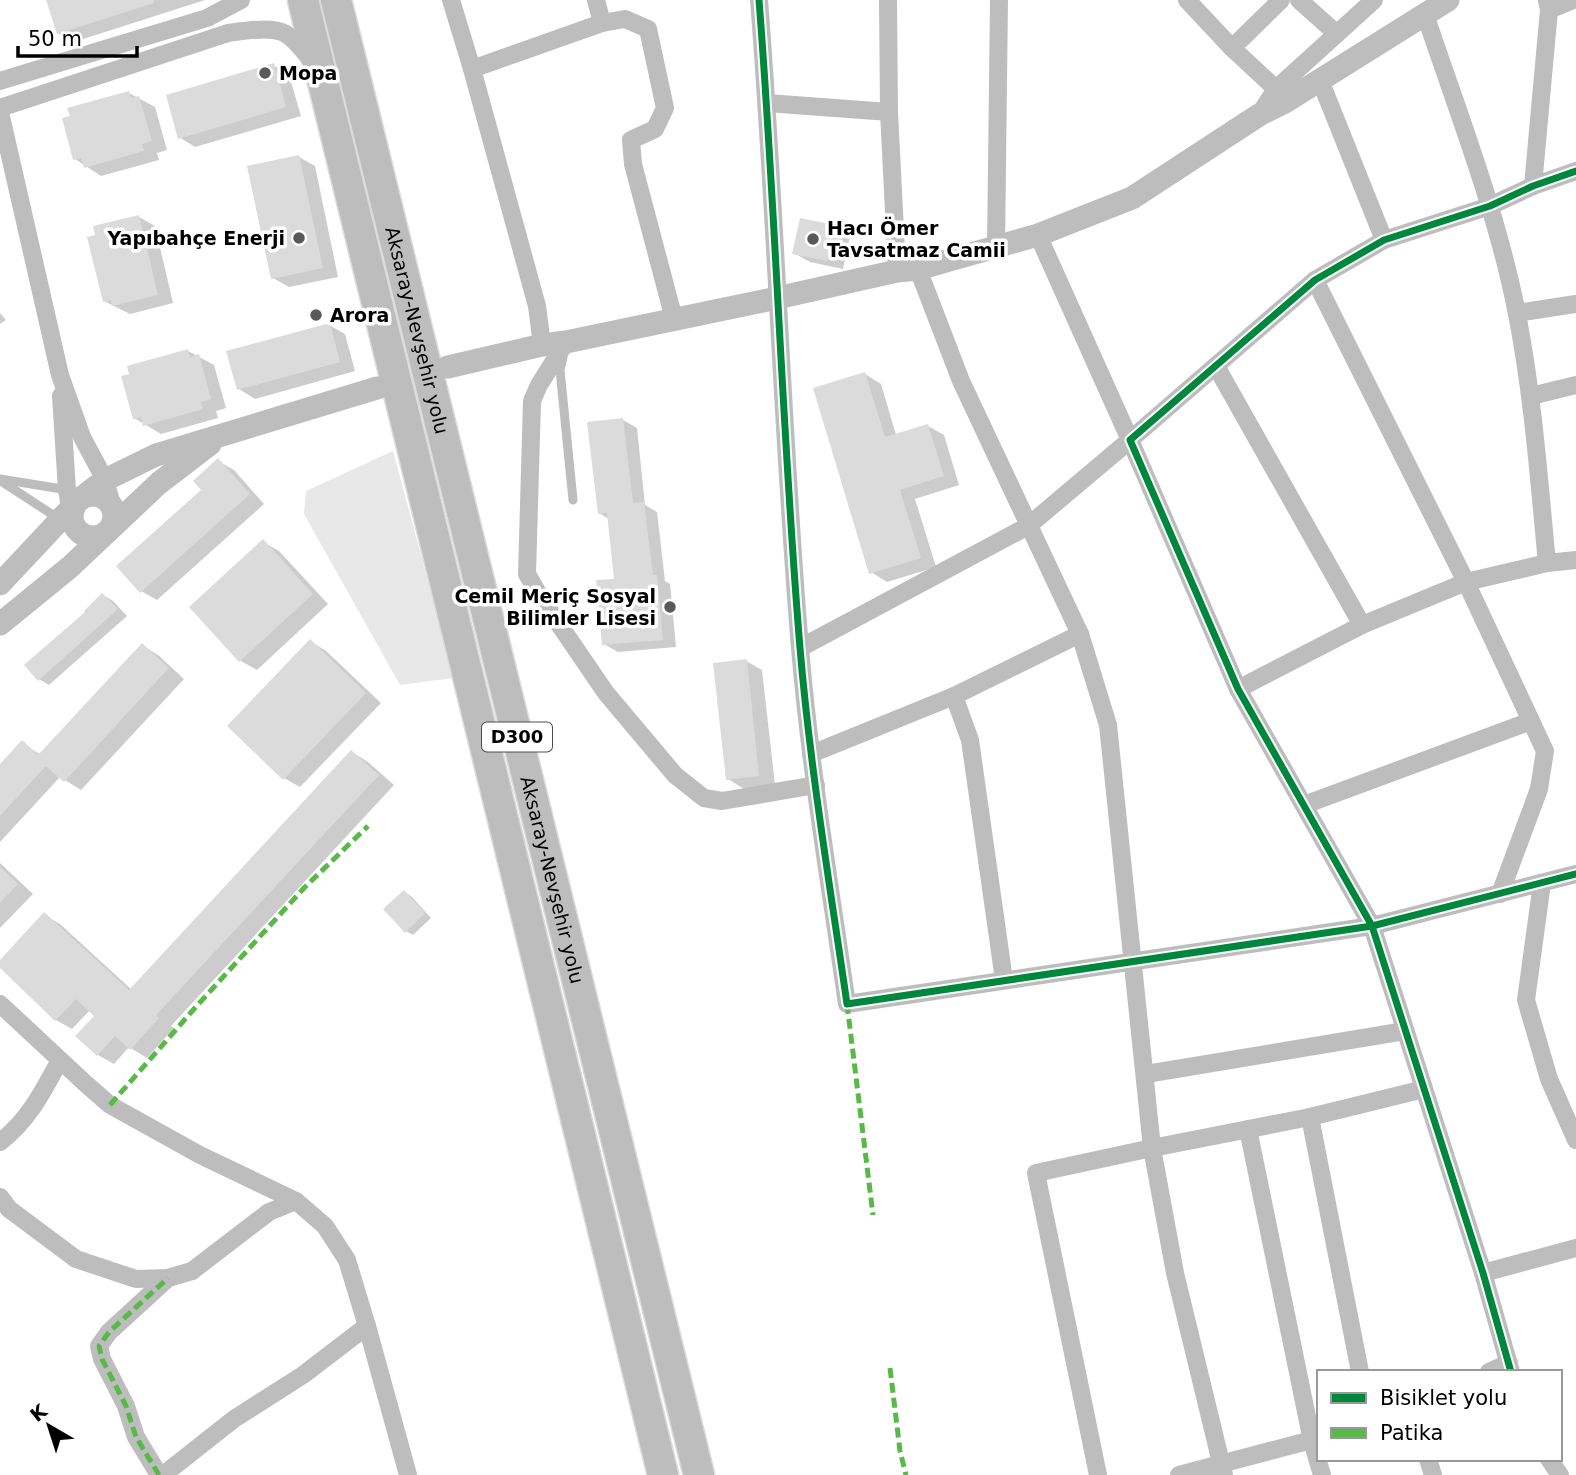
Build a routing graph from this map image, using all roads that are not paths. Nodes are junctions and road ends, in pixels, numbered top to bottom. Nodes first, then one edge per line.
1 (241, 0) edge
2 (303, 0) edge
3 (451, 0) edge
4 (596, 0) edge
5 (759, 0) edge
6 (888, 0) edge
7 (999, 0) edge
8 (1187, 0) edge
9 (1281, 0) edge
10 (1299, 0) edge
11 (1374, 0) edge
12 (1448, 0) edge
13 (1573, 0) edge
14 (1548, 5) edge
15 (339, 8) edge
16 (1425, 14) junction
17 (602, 23) junction
18 (1337, 34) junction
19 (1232, 48) junction
20 (472, 69) junction
21 (319, 71) junction
22 (0, 80) edge
23 (1320, 80) junction
24 (1276, 89) junction
25 (767, 103) junction
26 (0, 110) edge
27 (889, 112) junction
28 (1259, 115) junction
29 (1576, 171) edge
30 (1533, 186) junction
31 (1490, 206) junction
32 (1038, 235) junction
33 (1384, 240) junction
34 (996, 247) junction
35 (907, 270) junction
36 (1315, 280) junction
37 (777, 299) junction
38 (1576, 304) edge
39 (1517, 313) junction
40 (674, 319) junction
41 (566, 342) junction
42 (542, 345) junction
43 (1216, 366) junction
44 (447, 368) dead end
45 (60, 375) junction
46 (1576, 385) edge
47 (377, 388) dead end
48 (1531, 397) junction
49 (218, 437) junction
50 (1129, 440) junction
51 (0, 479) edge
52 (573, 500) dead end
53 (82, 504) junction
54 (1028, 526) junction
55 (107, 532) junction
56 (1576, 560) edge
57 (1547, 563) junction
58 (1466, 582) junction
59 (0, 584) edge
60 (0, 624) edge
61 (1362, 625) junction
62 (1080, 634) junction
63 (800, 648) junction
64 (1238, 688) junction
65 (954, 696) junction
66 (1531, 721) junction
67 (811, 754) junction
68 (816, 785) junction
69 (1304, 805) junction
70 (1576, 874) edge
71 (1542, 883) junction
72 (1500, 894) junction
73 (1372, 926) junction
74 (1133, 962) junction
75 (1004, 980) junction
76 (0, 1004) edge
77 (1405, 1031) junction
78 (60, 1060) junction
79 (1146, 1074) junction
80 (1424, 1089) junction
81 (1310, 1116) junction
82 (1248, 1129) junction
83 (1576, 1140) edge
84 (0, 1142) edge
85 (1152, 1148) junction
86 (0, 1197) edge
87 (296, 1201) junction
88 (1576, 1248) edge
89 (1483, 1273) junction
90 (169, 1278) junction
91 (367, 1326) junction
92 (1510, 1367) edge
93 (1360, 1370) edge
94 (1315, 1439) edge
95 (1222, 1470) edge
96 (402, 1472) edge
97 (161, 1475) edge
98 (663, 1475) edge
99 (699, 1475) edge
100 (1098, 1475) edge
101 (1179, 1475) edge

1 - 22 street
2 - 21 highway, Aksaray-Nevşehir yolu / D300
3 - 20 street
4 - 17 street
5 - 25 street
6 - 27 street
7 - 34 street
8 - 19 street
9 - 19 street
10 - 18 street
11 - 18 street
12 - 16 street
13 - 14 street
14 - 30 street
15 - 99 highway, Aksaray-Nevşehir yolu / D300
16 - 23 street
16 - 31 street
17 - 20 street
17 - 40 street
18 - 24 street
19 - 24 street
20 - 42 street
21 - 26 street
21 - 98 highway, Aksaray-Nevşehir yolu / D300
23 - 28 street
23 - 33 street
24 - 28 street
25 - 27 street
25 - 37 street
26 - 45 street
27 - 35 street
28 - 32 street
29 - 30 street
30 - 31 street
31 - 33 street
31 - 39 street
32 - 34 street
32 - 50 street
33 - 36 street
34 - 35 street
35 - 37 street
35 - 54 street
36 - 43 street
36 - 58 street
37 - 40 street
37 - 63 street
38 - 39 street
39 - 48 street
40 - 41 street
41 - 42 street
41 - 52 lane
41 - 68 street
42 - 44 street
43 - 50 street
43 - 61 street
45 - 53 street
45 - 53 street
46 - 48 street
47 - 49 street
48 - 57 street
49 - 53 street
49 - 55 street
50 - 54 street
50 - 64 street
51 - 53 lane
51 - 53 lane
53 - 55 street
53 - 59 street
54 - 62 street
54 - 63 street
55 - 60 street
56 - 57 street
57 - 58 street
58 - 61 street
58 - 66 street
61 - 64 street
62 - 65 street
62 - 74 street
63 - 67 street
64 - 69 street
65 - 67 street
65 - 75 street
66 - 69 street
66 - 72 street
67 - 68 street
68 - 75 street
69 - 73 street
70 - 71 street
71 - 72 street
71 - 83 street
72 - 73 street
73 - 74 street
73 - 77 street
74 - 75 street
74 - 79 street
76 - 78 street
77 - 79 street
77 - 80 street
78 - 84 street
78 - 87 street
79 - 85 street
80 - 81 street
80 - 89 street
81 - 82 street
81 - 93 street
82 - 85 street
82 - 94 street
85 - 95 street
85 - 100 street
86 - 90 street
87 - 90 street
87 - 91 street
88 - 89 street
89 - 92 street
90 - 97 street
91 - 96 street
91 - 97 street
94 - 95 street
95 - 101 street

